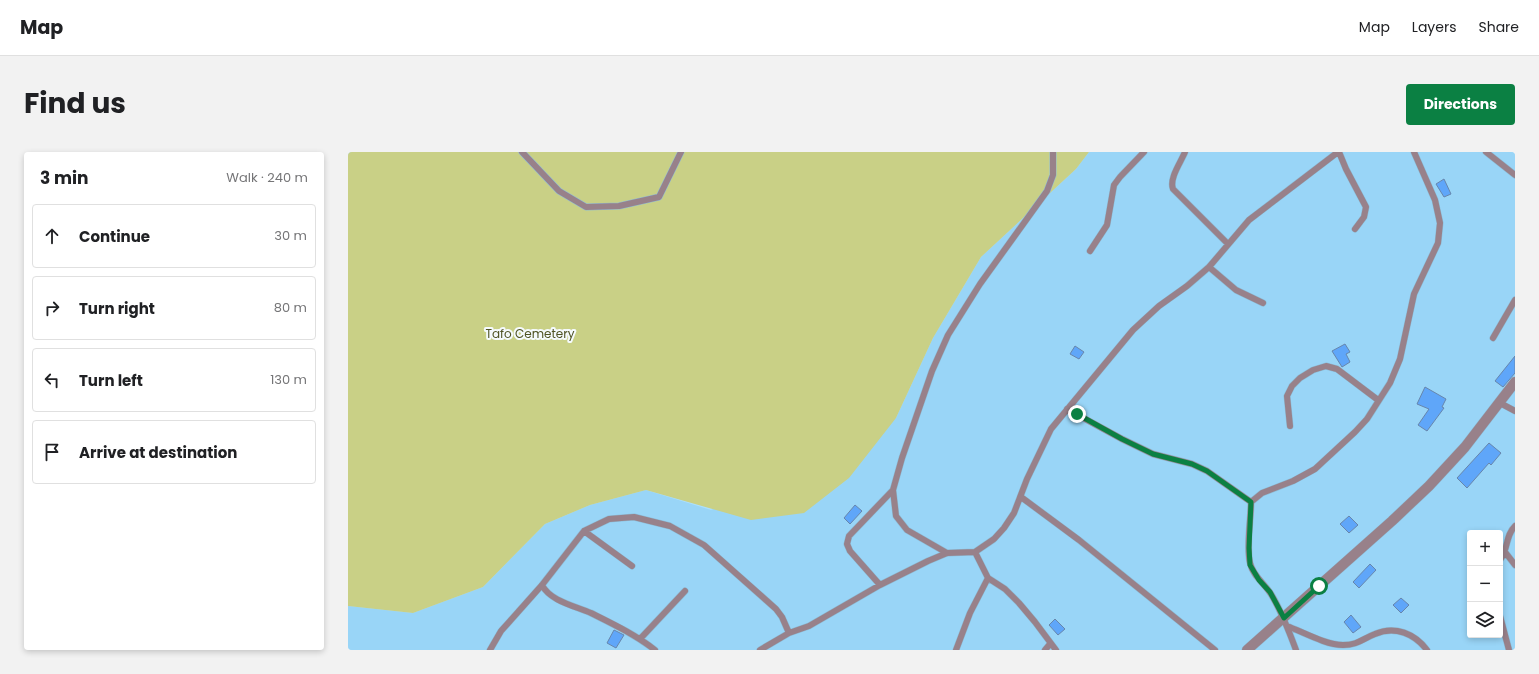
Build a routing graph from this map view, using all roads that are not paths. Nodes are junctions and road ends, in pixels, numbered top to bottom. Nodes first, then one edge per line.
1 (522, 152) edge
2 (682, 152) edge
3 (1054, 152) edge
4 (1144, 152) edge
5 (1185, 152) edge
6 (1338, 152) edge
7 (1414, 152) edge
8 (1486, 152) edge
9 (1515, 175) edge
10 (1355, 229) dead end
11 (1228, 244) junction
12 (1090, 251) dead end
13 (1209, 267) junction
14 (1515, 300) edge
15 (1263, 303) dead end
16 (1493, 338) dead end
17 (1515, 382) edge
18 (1378, 400) junction
19 (1500, 403) junction
20 (1067, 409) junction
21 (1515, 411) edge
22 (1290, 426) dead end
23 (893, 490) junction
24 (1021, 497) junction
25 (1251, 502) junction
26 (1515, 526) edge
27 (584, 531) junction
28 (975, 552) junction
29 (1506, 552) junction
30 (947, 553) junction
31 (1503, 556) edge
32 (1515, 565) edge
33 (632, 566) dead end
34 (988, 578) junction
35 (542, 584) junction
36 (880, 585) junction
37 (686, 591) dead end
38 (1286, 622) junction
39 (1503, 627) edge
40 (789, 632) junction
41 (640, 639) junction
42 (1050, 644) junction
43 (490, 650) edge
44 (655, 650) edge
45 (760, 650) edge
46 (956, 650) edge
47 (1045, 650) edge
48 (1056, 650) edge
49 (1215, 650) edge
50 (1247, 650) edge
51 (1296, 650) edge
52 (1427, 650) edge
53 (1509, 650) edge

1 - 2 lane
3 - 23 lane
4 - 12 lane
5 - 11 lane
6 - 10 lane
6 - 11 lane
7 - 18 lane
8 - 9 lane
11 - 13 lane
13 - 15 lane
13 - 20 lane
14 - 16 lane
17 - 19 street
18 - 22 lane
18 - 25 lane
19 - 21 lane
19 - 38 street
20 - 24 lane
20 - 25 lane
23 - 30 lane
23 - 36 lane
24 - 28 lane
24 - 49 lane
25 - 38 lane
26 - 29 lane
27 - 33 lane
27 - 35 lane
27 - 40 lane
28 - 30 lane
28 - 34 lane
29 - 31 lane
29 - 32 lane
30 - 36 lane
34 - 42 lane
34 - 46 lane
35 - 41 lane
35 - 43 lane
36 - 40 lane
37 - 41 lane
38 - 50 street
38 - 51 lane
38 - 52 lane
39 - 53 lane
40 - 45 lane
41 - 44 lane
42 - 47 lane
42 - 48 lane

